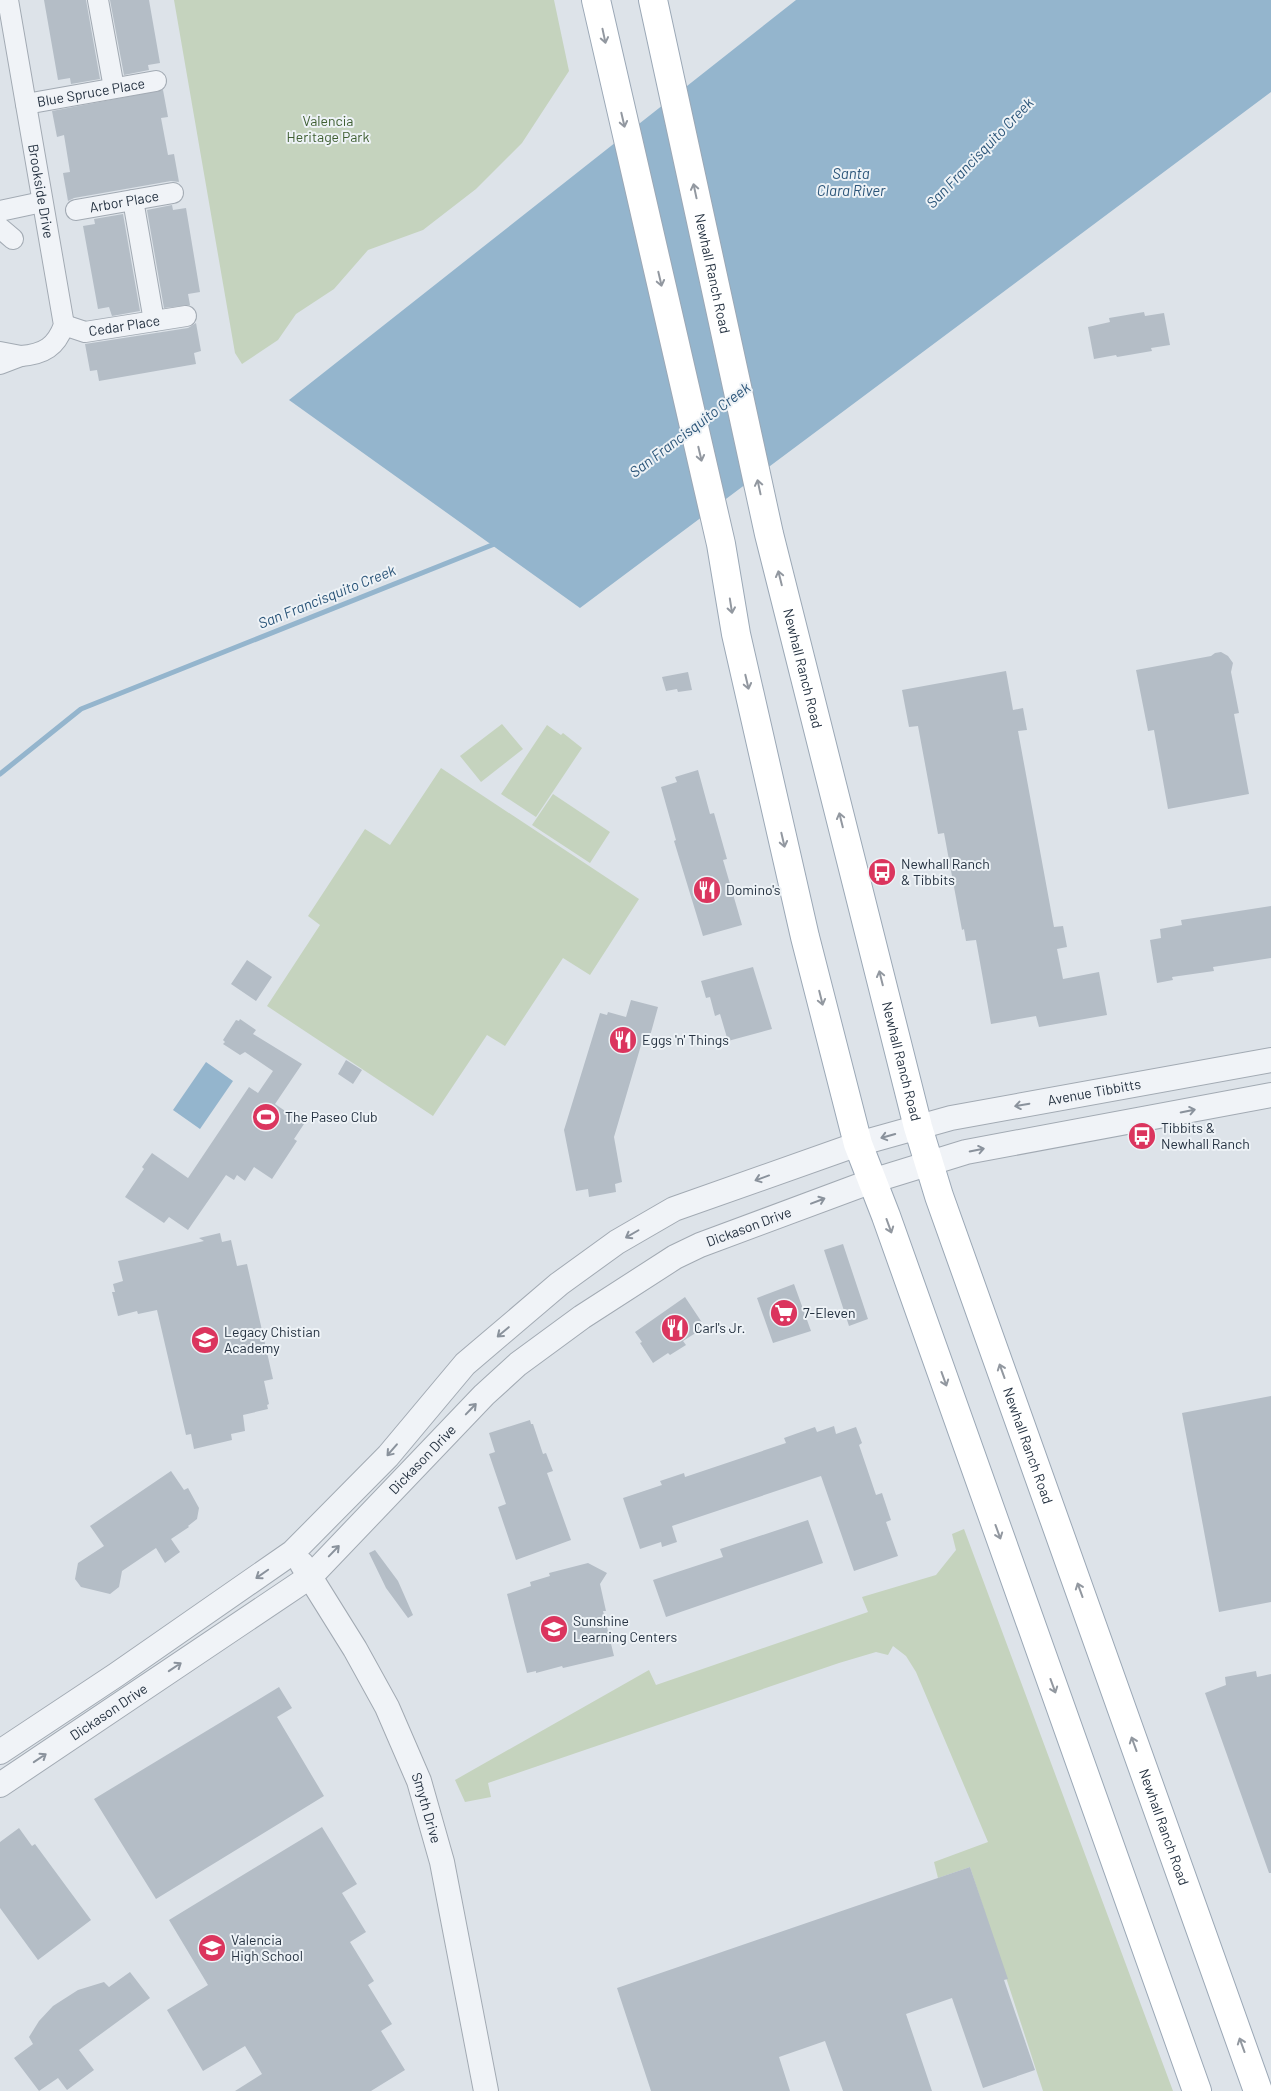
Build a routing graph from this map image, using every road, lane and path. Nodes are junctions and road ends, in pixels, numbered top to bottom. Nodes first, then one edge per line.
1 (8, 0) edge
2 (98, 0) edge
3 (596, 0) edge
4 (656, 11) edge
5 (156, 81) dead end
6 (114, 88) junction
7 (26, 104) junction
8 (173, 193) dead end
9 (133, 200) junction
10 (42, 202) junction
11 (76, 210) dead end
12 (0, 211) edge
13 (186, 316) dead end
14 (154, 321) junction
15 (64, 325) junction
16 (0, 352) edge
17 (21, 356) junction
18 (0, 364) edge
19 (1271, 1060) edge
20 (1271, 1095) edge
21 (918, 1127) junction
22 (858, 1144) junction
23 (930, 1163) junction
24 (872, 1181) junction
25 (293, 1552) junction
26 (311, 1576) junction
27 (0, 1752) edge
28 (0, 1785) edge
29 (486, 2091) edge
30 (1197, 2091) edge
31 (1258, 2091) edge

1 - 7 street, Brookside Drive
2 - 6 street
3 -> 22 main road
21 -> 4 main road, Newhall Ranch Road
5 - 6 street, Blue Spruce Place
6 - 7 street, Blue Spruce Place
7 - 10 street, Brookside Drive
8 - 9 street, Arbor Place
9 - 11 street, Arbor Place
9 - 14 street
10 - 12 street
10 - 15 street, Brookside Drive
13 - 14 street, Cedar Place
14 - 15 street, Cedar Place
15 - 17 street
16 - 17 street
17 - 18 street
19 -> 21 street, Avenue Tibbitts
23 -> 20 street
21 -> 22 street, Avenue Tibbitts
21 - 23 main road, Newhall Ranch Road
22 - 24 main road
22 -> 25 street, Dickason Drive
23 - 24 street, Dickason Drive
31 -> 23 main road, Newhall Ranch Road
26 -> 24 street, Dickason Drive
24 -> 30 main road
25 - 26 street, Smyth Drive
25 -> 27 street, Dickason Drive
28 -> 26 street, Dickason Drive
26 - 29 street, Smyth Drive

